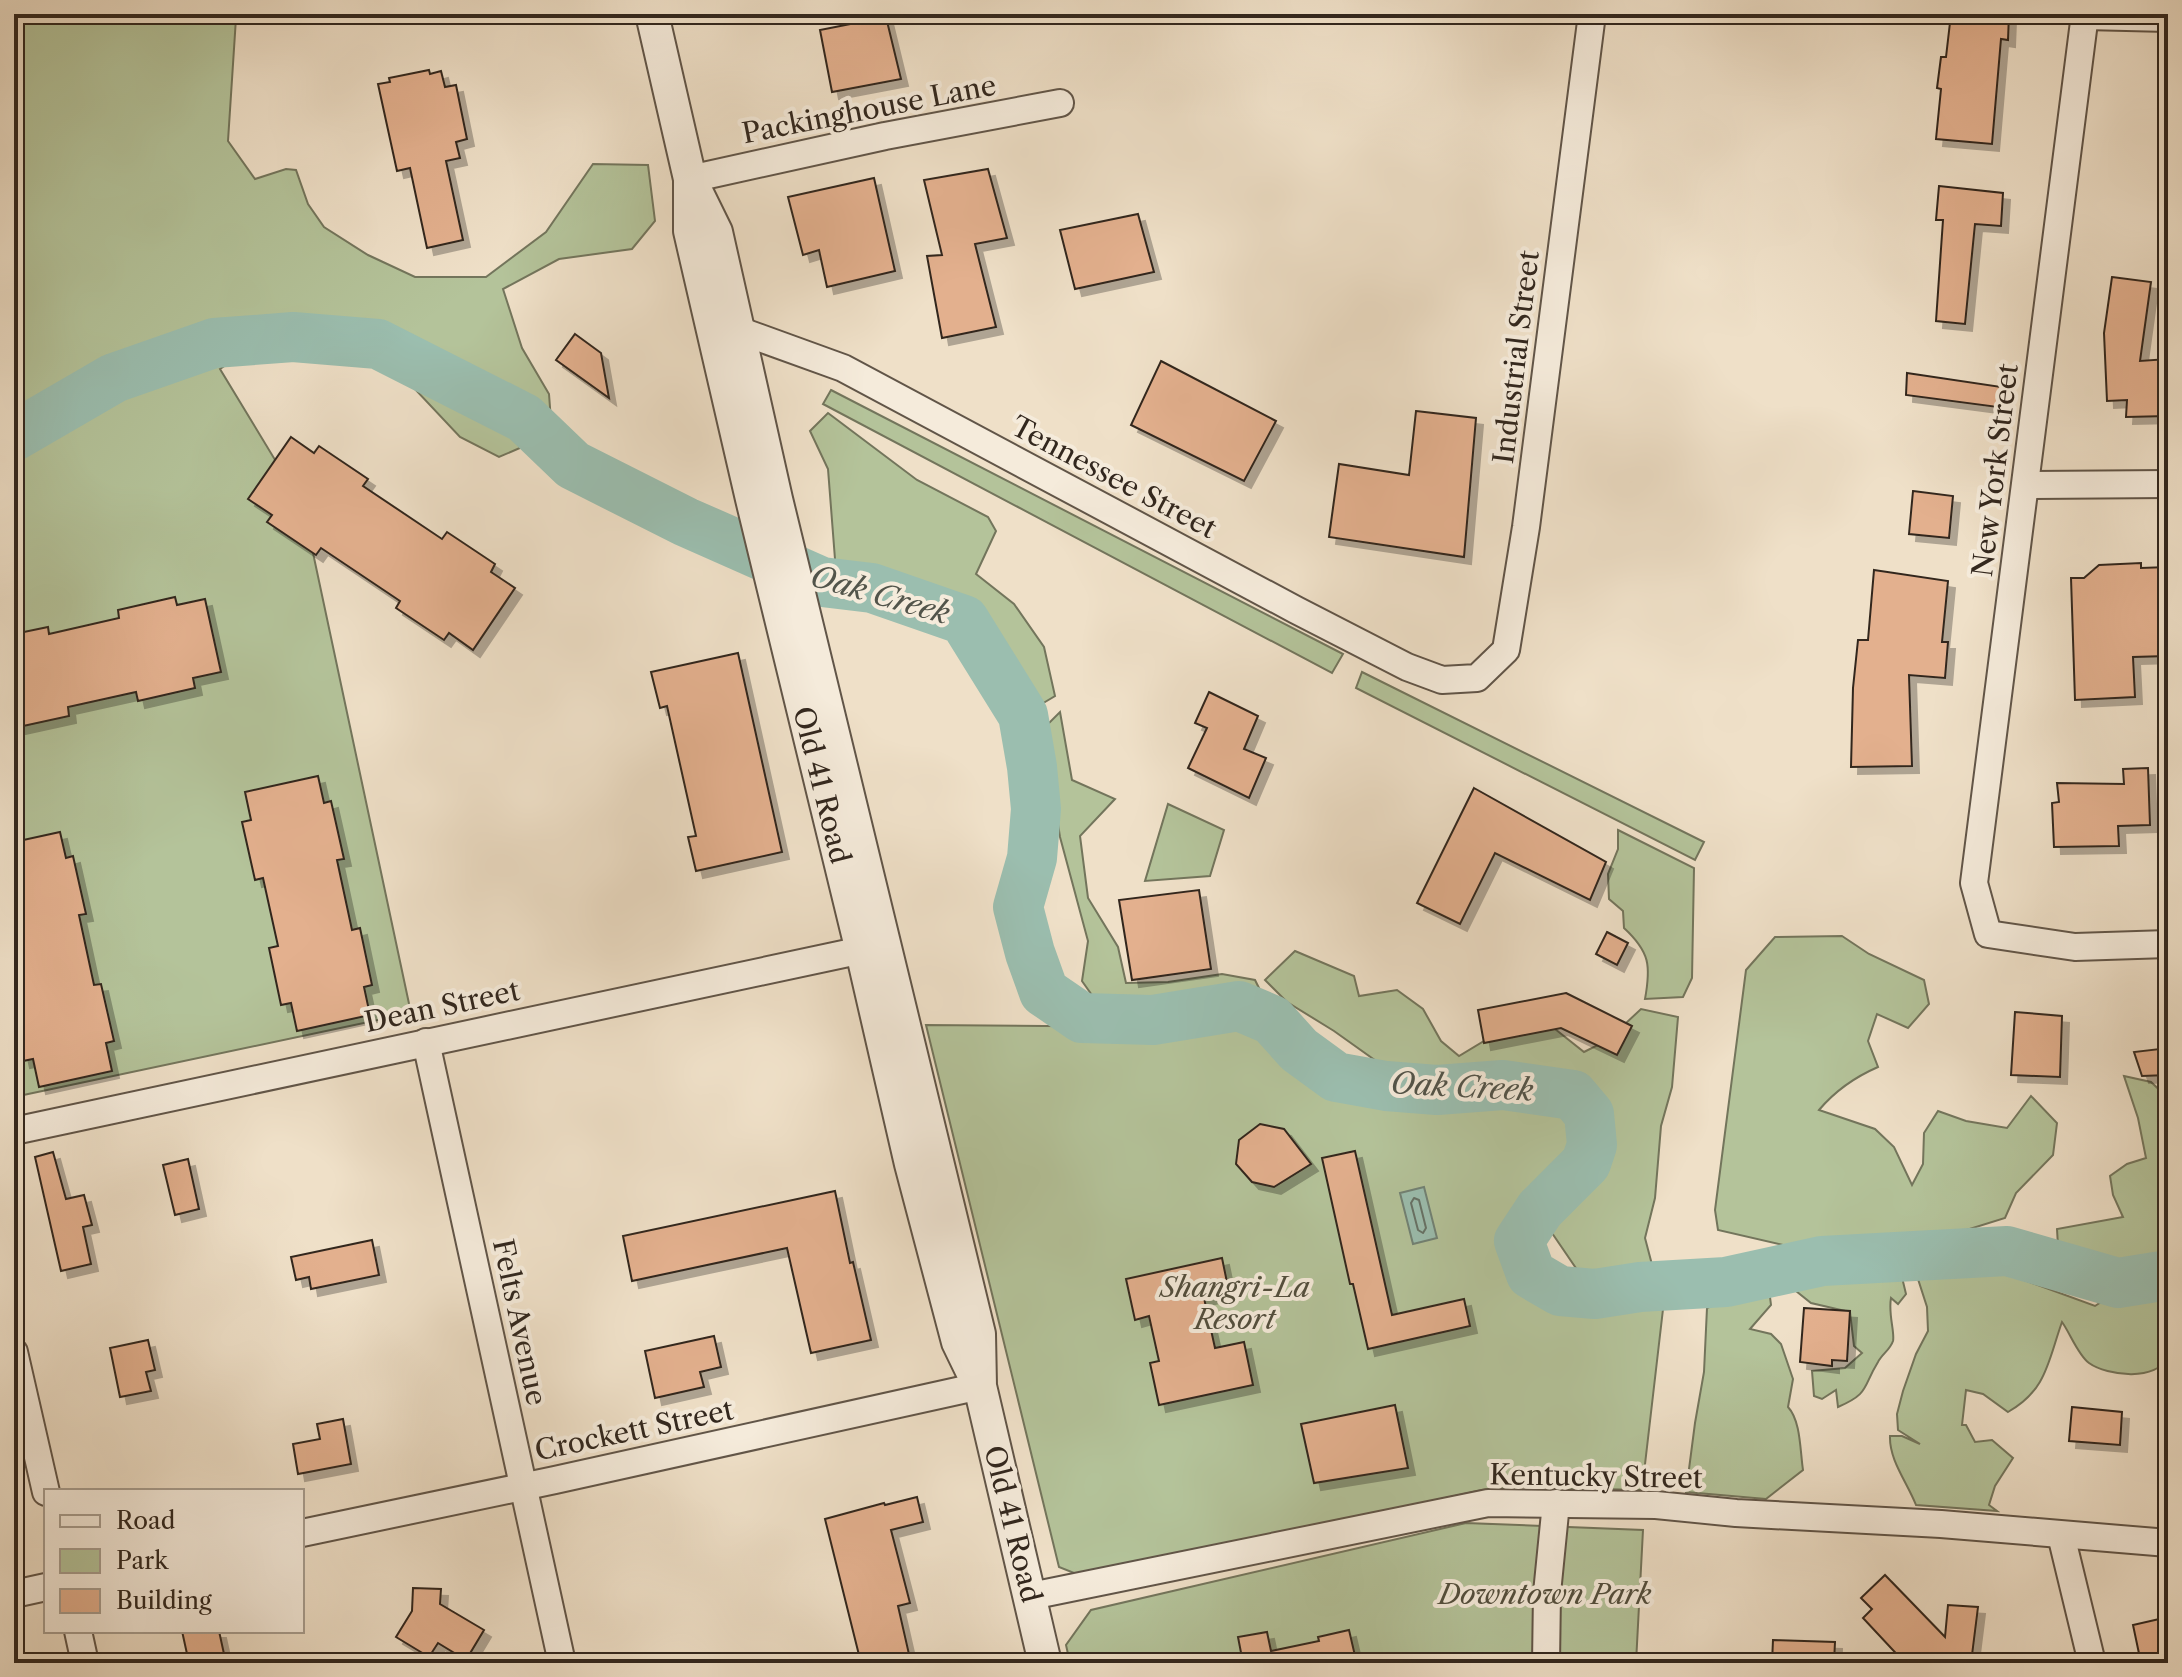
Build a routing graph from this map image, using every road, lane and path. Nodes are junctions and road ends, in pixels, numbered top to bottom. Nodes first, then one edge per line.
1 (652, 14) edge
2 (1592, 14) edge
3 (2085, 15) edge
4 (2168, 18) edge
5 (1060, 103) dead end
6 (690, 179) junction
7 (738, 330) junction
8 (2168, 484) edge
9 (2026, 485) junction
10 (764, 499) junction
11 (1459, 679) joint
12 (2168, 944) edge
13 (873, 948) junction
14 (426, 1042) junction
15 (14, 1131) edge
16 (14, 1352) edge
17 (980, 1386) junction
18 (523, 1487) junction
19 (45, 1489) edge
20 (1556, 1503) junction
21 (304, 1533) edge
22 (2061, 1535) junction
23 (2168, 1543) edge
24 (44, 1587) edge
25 (14, 1594) edge
26 (1031, 1596) junction
27 (78, 1633) edge
28 (85, 1663) edge
29 (562, 1663) edge
30 (1045, 1663) edge
31 (1546, 1663) edge
32 (2092, 1663) edge

1 - 6 street, Old 41 Road
2 - 11 street, Industrial Street
3 - 4 street
3 - 9 street, New York Street
5 - 6 street, Packinghouse Lane
6 - 7 street, Old 41 Road
6 - 10 street, Old 41 Road
7 - 10 street, Old 41 Road
7 - 11 street, Tennessee Street
8 - 9 street
9 - 12 street, New York Street
10 - 13 street, Old 41 Road
13 - 14 street, Dean Street
13 - 17 street, Old 41 Road
14 - 15 street, Dean Street
14 - 18 street, Felts Avenue
16 - 19 street
17 - 18 street, Crockett Street
17 - 26 street, Old 41 Road
18 - 21 street, Crockett Street
18 - 29 street, Felts Avenue
20 - 22 street, Kentucky Street
20 - 26 street, Kentucky Street
20 - 31 street
22 - 23 street, Kentucky Street
22 - 32 street
24 - 25 street
26 - 30 street, Old 41 Road
27 - 28 street

